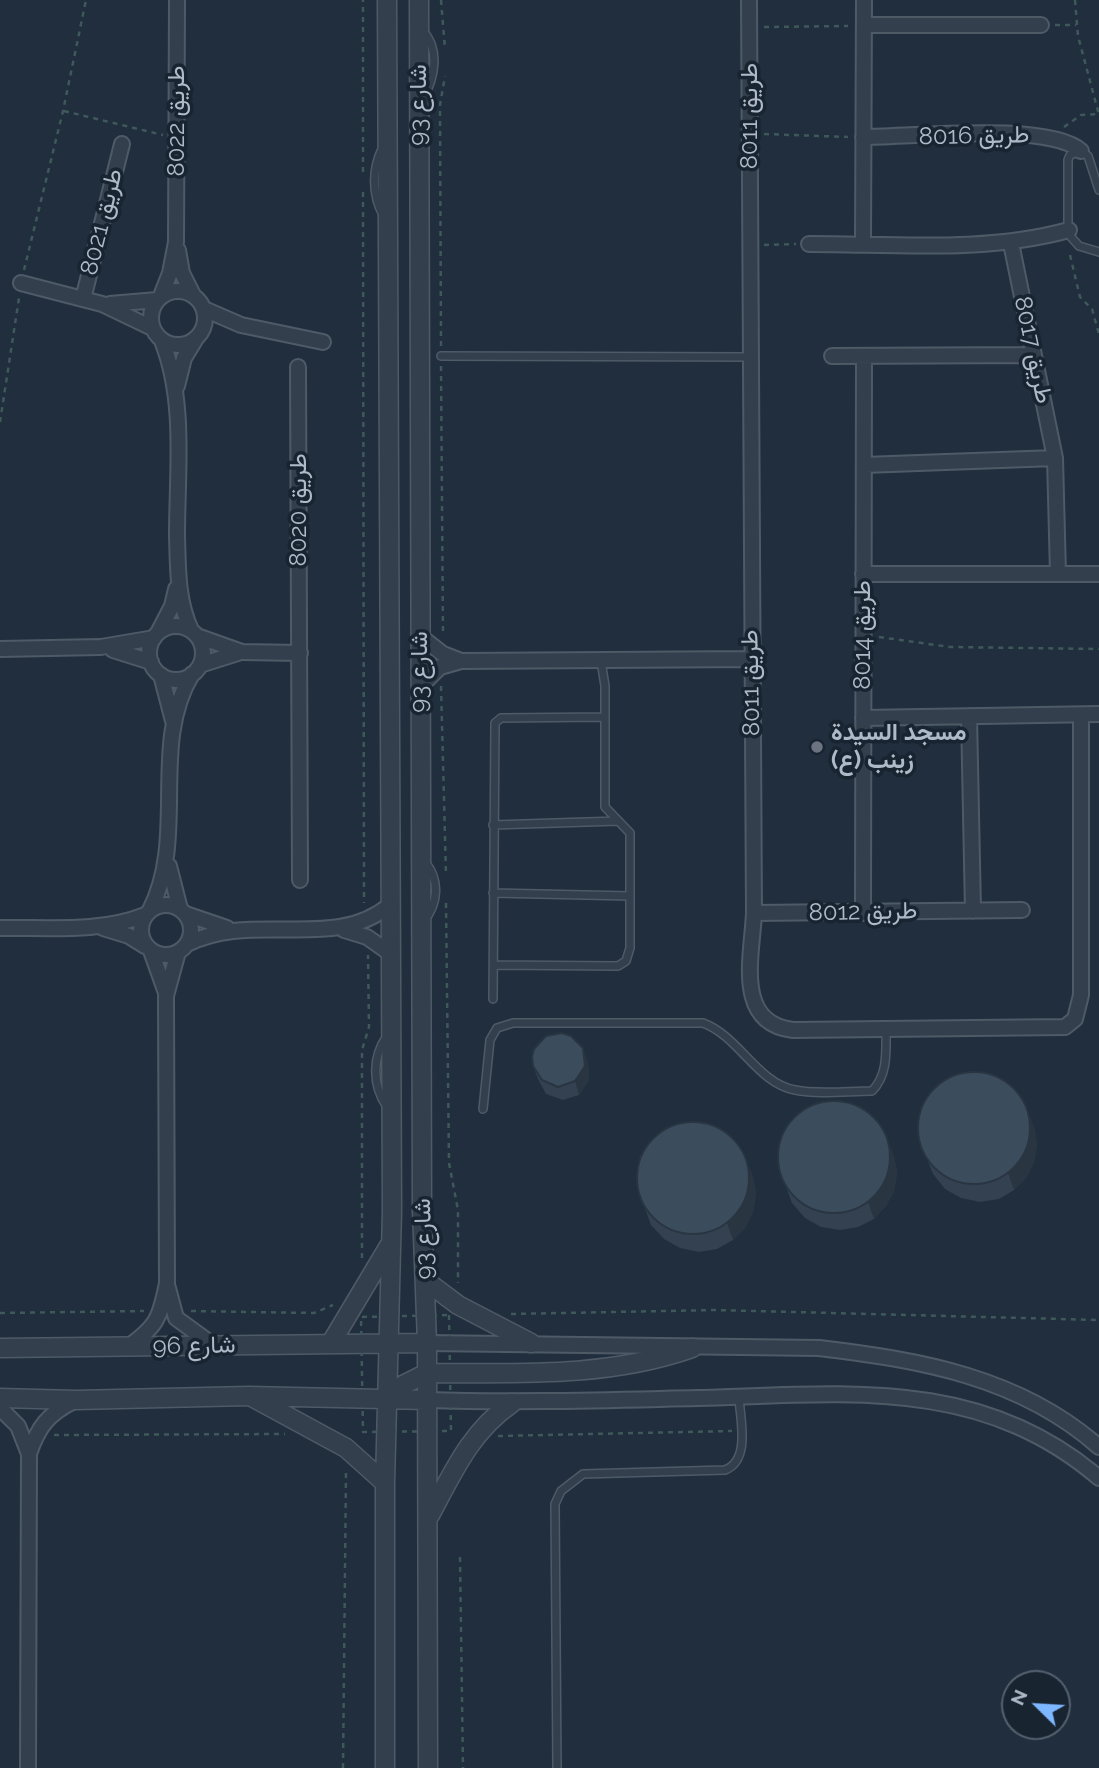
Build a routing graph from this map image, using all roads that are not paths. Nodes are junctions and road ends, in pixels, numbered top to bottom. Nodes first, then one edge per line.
1 (177, 0) edge
2 (387, 0) edge
3 (419, 0) edge
4 (749, 0) edge
5 (864, 0) edge
6 (864, 25) junction
7 (1041, 25) road end
8 (863, 137) junction
9 (122, 144) dead end
10 (1081, 151) junction
11 (1099, 190) edge
12 (1072, 236) junction
13 (176, 242) junction
14 (1011, 243) junction
15 (809, 244) road end
16 (863, 244) junction
17 (1099, 252) edge
18 (22, 283) road end
19 (193, 295) junction
20 (159, 298) junction
21 (83, 299) junction
22 (102, 304) junction
23 (204, 309) junction
24 (241, 325) junction
25 (152, 328) junction
26 (197, 337) junction
27 (162, 341) junction
28 (323, 342) dead end
29 (1033, 355) junction
30 (441, 356) road end
31 (832, 356) dead end
32 (864, 356) junction
33 (750, 357) junction
34 (298, 367) dead end
35 (176, 391) junction
36 (1055, 458) junction
37 (864, 465) junction
38 (863, 574) junction
39 (1058, 574) junction
40 (1099, 574) edge
41 (178, 577) junction
42 (194, 633) junction
43 (157, 635) junction
44 (420, 636) junction
45 (101, 647) junction
46 (0, 649) edge
47 (242, 652) junction
48 (300, 653) junction
49 (751, 659) junction
50 (601, 660) junction
51 (442, 661) junction
52 (151, 662) junction
53 (196, 669) junction
54 (161, 675) junction
55 (420, 687) junction
56 (1099, 714) edge
57 (1081, 715) junction
58 (969, 716) junction
59 (604, 717) junction
60 (863, 718) junction
61 (173, 725) junction
62 (619, 821) junction
63 (493, 825) junction
64 (167, 851) junction
65 (300, 880) dead end
66 (493, 893) junction
67 (630, 896) junction
68 (391, 904) junction
69 (1022, 910) dead end
70 (973, 911) junction
71 (148, 912) junction
72 (183, 912) junction
73 (754, 913) junction
74 (863, 913) junction
75 (95, 926) junction
76 (0, 928) edge
77 (232, 929) junction
78 (366, 930) junction
79 (183, 948) junction
80 (148, 949) junction
81 (391, 954) junction
82 (494, 965) junction
83 (166, 996) junction
84 (493, 999) dead end
85 (886, 1030) junction
86 (483, 1109) dead end
87 (391, 1242) junction
88 (426, 1282) junction
89 (167, 1311) junction
90 (331, 1343) junction
91 (387, 1343) junction
92 (427, 1343) junction
93 (531, 1343) junction
94 (128, 1347) junction
95 (216, 1347) junction
96 (0, 1348) edge
97 (692, 1348) junction
98 (427, 1373) junction
99 (249, 1396) junction
100 (739, 1397) junction
101 (0, 1398) edge
102 (76, 1400) junction
103 (426, 1400) junction
104 (387, 1401) junction
105 (512, 1403) junction
106 (0, 1408) edge
107 (1099, 1447) edge
108 (29, 1454) junction
109 (1099, 1478) edge
110 (385, 1483) junction
111 (429, 1518) junction
112 (28, 1768) edge
113 (385, 1768) edge
114 (428, 1768) edge
115 (557, 1768) edge

1 - 13 street, طريق 8022
2 - 68 street, شارع 93
3 - 44 street, شارع 93
4 - 33 street, طريق 8011
5 - 6 street
6 - 7 street
6 - 8 street
8 - 10 street, طريق 8016
8 - 16 street
9 - 21 street, طريق 8021
10 - 11 lane
10 - 12 lane
12 - 14 street
12 - 17 lane
13 - 19 street, طريق 8022
13 - 20 street, طريق 8022
14 - 16 street
14 - 29 street, طريق 8017
15 - 16 street
18 - 21 street
19 - 20 street
19 - 23 street
20 - 22 street
20 - 25 street
21 - 22 street
22 - 25 street
23 - 24 street
23 - 26 street
24 - 26 street
24 - 28 street
25 - 27 street
26 - 27 street
26 - 35 street
27 - 35 street
29 - 32 street
29 - 36 street, طريق 8017
30 - 33 lane
31 - 32 street
32 - 37 street, طريق 8014
33 - 49 street, طريق 8011
34 - 48 street, طريق 8020
35 - 41 street
36 - 37 street
36 - 39 street, طريق 8017
37 - 38 street, طريق 8014
38 - 39 street
38 - 60 street, طريق 8014
39 - 40 street
41 - 42 street
41 - 43 street
42 - 43 street
42 - 47 street
42 - 53 street
43 - 45 street
43 - 52 street
44 - 51 street
44 - 55 street, شارع 93
45 - 46 street
45 - 52 street
47 - 48 street
47 - 53 street
48 - 65 street, طريق 8020
49 - 50 street
49 - 73 street, طريق 8011
50 - 51 street
50 - 59 lane
51 - 55 street
52 - 54 street
53 - 54 street
53 - 61 street
54 - 61 street
55 - 88 street, شارع 93
56 - 57 street
57 - 58 street
57 - 85 street, طريق 8011
58 - 60 street
58 - 70 street
59 - 62 lane
59 - 63 lane
60 - 74 street, طريق 8014
61 - 64 street
62 - 63 lane
62 - 67 lane
63 - 66 lane
64 - 71 street
64 - 72 street
66 - 67 lane
66 - 82 lane
67 - 82 lane
68 - 78 street
68 - 81 street, شارع 93
69 - 70 street, طريق 8012
70 - 74 street, طريق 8012
71 - 72 street
71 - 75 street
71 - 80 street
72 - 77 street
72 - 79 street
73 - 74 street, طريق 8012
73 - 85 street, طريق 8011
75 - 76 street
75 - 80 street
77 - 78 street
77 - 79 street
78 - 81 street
79 - 80 street
79 - 83 street
80 - 83 street
81 - 87 street, شارع 93
82 - 84 lane
83 - 89 street
85 - 86 lane
87 - 90 street
87 - 91 street, شارع 93
88 - 92 street, شارع 93
88 - 93 street
89 - 94 street
89 - 95 street
90 - 91 street, شارع 96
90 - 95 street, شارع 96
91 - 92 street, شارع 96
91 - 104 street, شارع 93
92 - 93 street
92 - 98 street, شارع 93
93 - 97 street
94 - 95 street, شارع 96
94 - 96 street, شارع 96
97 - 98 street
97 - 107 street
98 - 103 street, شارع 93
98 - 104 street
99 - 102 street, شارع 96
99 - 104 street, شارع 96
99 - 110 street
100 - 105 street
100 - 109 street
100 - 115 lane
101 - 102 street, شارع 96
102 - 108 street
103 - 104 street, شارع 96
103 - 105 street
103 - 111 street, شارع 93
104 - 110 street, شارع 93
105 - 111 street
106 - 108 street
108 - 112 street
110 - 113 street, شارع 93
111 - 114 street, شارع 93

